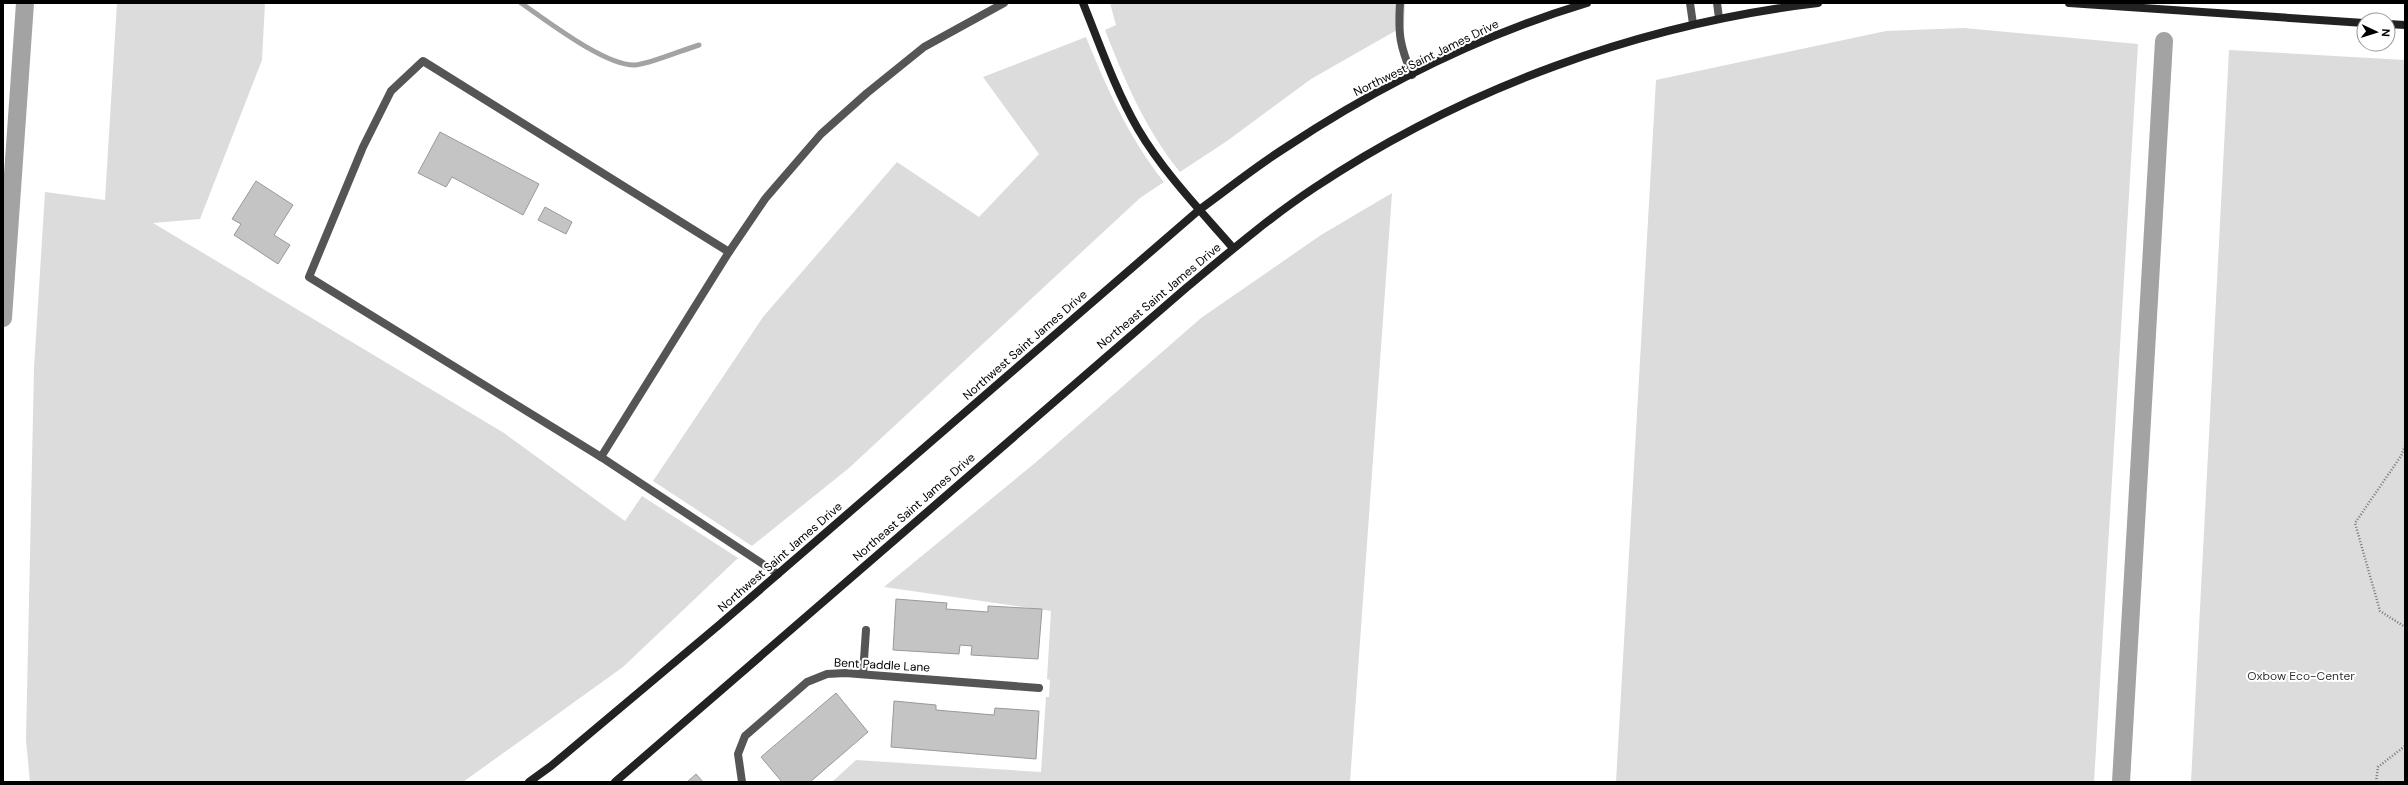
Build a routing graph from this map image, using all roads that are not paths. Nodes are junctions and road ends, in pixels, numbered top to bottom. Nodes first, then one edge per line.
1 (1004, 3) edge
2 (1083, 3) edge
3 (1400, 3) edge
4 (1587, 3) edge
5 (1690, 3) edge
6 (1717, 3) edge
7 (1818, 3) edge
8 (2069, 3) edge
9 (1719, 18) junction
10 (2356, 22) edge
11 (1693, 24) junction
12 (1412, 75) junction
13 (1199, 210) junction
14 (1233, 248) junction
15 (729, 252) junction
16 (601, 457) junction
17 (778, 574) junction
18 (866, 630) dead end
19 (863, 674) junction
20 (1039, 688) dead end
21 (529, 782) edge
22 (614, 782) edge
23 (742, 782) edge

1 - 15 street
2 - 13 main road
3 - 12 street
4 - 12 main road, Northwest Saint James Drive
5 - 11 street
6 - 9 street
7 - 9 main road, Northeast Saint James Drive
8 - 10 main road
9 - 11 main road, Northeast Saint James Drive
11 - 14 main road, Northeast Saint James Drive
12 - 13 main road, Northwest Saint James Drive
13 - 14 main road
13 - 17 main road, Northwest Saint James Drive
14 - 22 main road, Northeast Saint James Drive
15 - 16 street
15 - 16 street
16 - 17 street
17 - 21 main road, Northwest Saint James Drive
18 - 19 street
19 - 20 street, Bent Paddle Lane
19 - 23 street, Bent Paddle Lane

